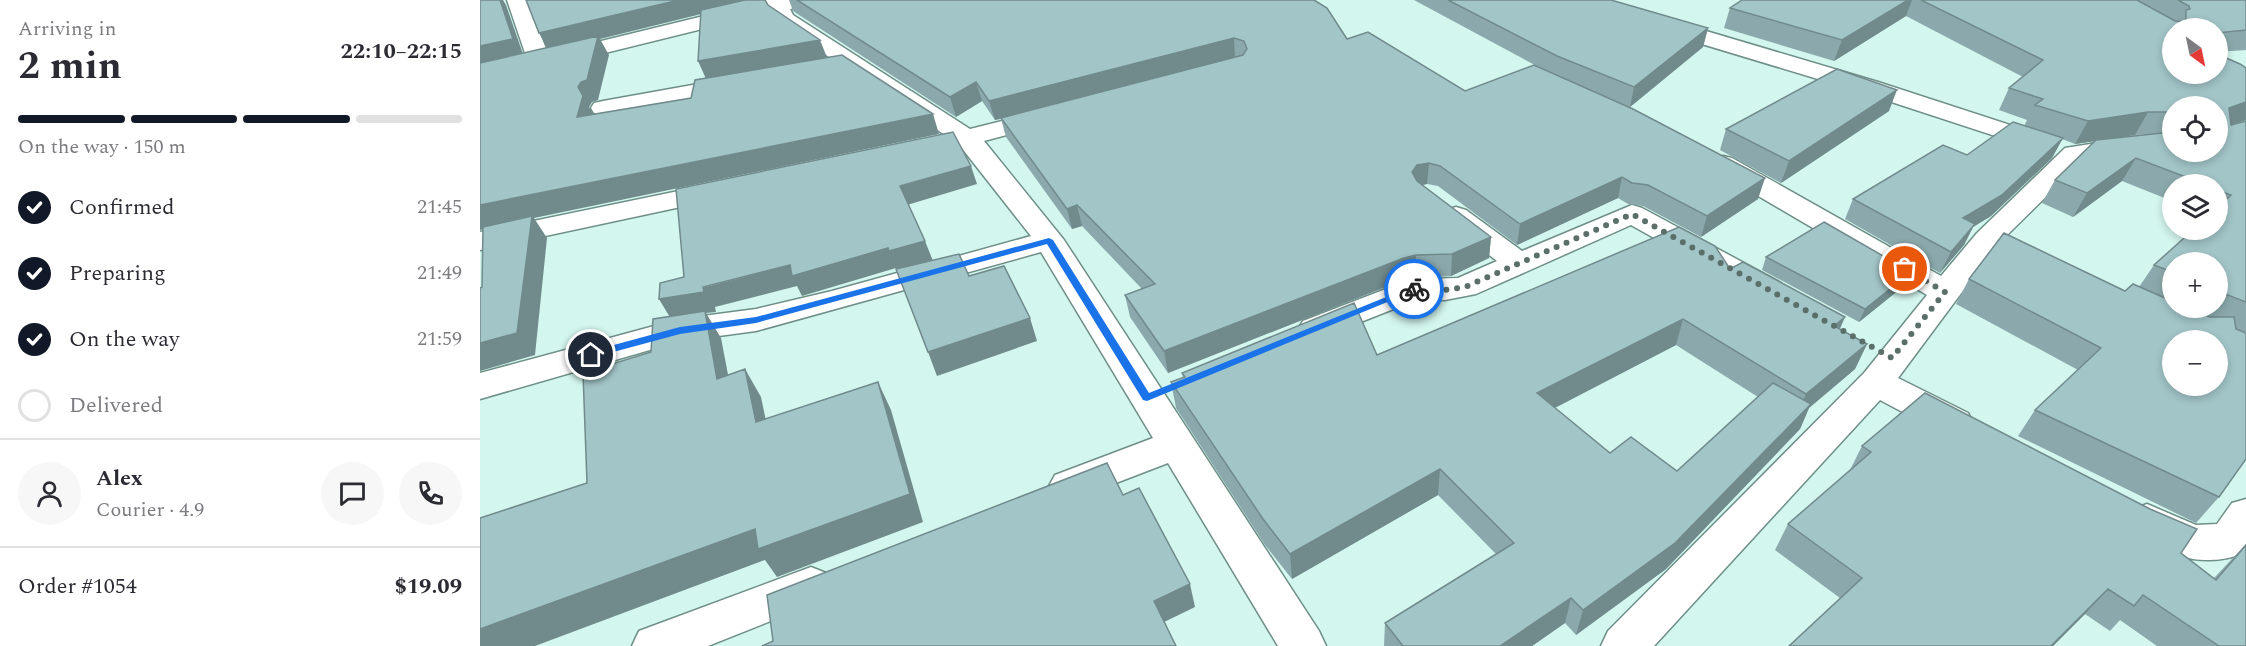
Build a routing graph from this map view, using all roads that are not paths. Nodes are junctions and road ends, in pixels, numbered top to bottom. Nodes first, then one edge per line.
1 (517, 0) edge
2 (824, 0) edge
3 (1576, 0) edge
4 (777, 7) edge
5 (540, 63) junction
6 (854, 64) junction
7 (819, 70) edge
8 (480, 77) edge
9 (762, 80) edge
10 (480, 88) edge
11 (603, 108) dead end
12 (1068, 111) edge
13 (967, 138) junction
14 (2162, 144) edge
15 (921, 148) edge
16 (1698, 152) edge
17 (2074, 154) junction
18 (747, 185) edge
19 (1437, 201) edge
20 (1987, 239) junction
21 (1049, 240) junction
22 (480, 241) edge
23 (2019, 253) edge
24 (1520, 263) junction
25 (1945, 292) junction
26 (1791, 302) edge
27 (1286, 341) edge
28 (1880, 363) junction
29 (1179, 385) edge
30 (480, 386) edge
31 (1147, 398) junction
32 (1982, 437) edge
33 (1176, 445) junction
34 (1032, 500) edge
35 (2120, 508) edge
36 (2246, 515) edge
37 (844, 573) edge
38 (655, 646) edge
39 (1303, 646) edge
40 (1624, 646) edge

1 - 5 street
2 - 4 street
3 - 17 street
4 - 5 street
4 - 6 street
4 - 10 street
5 - 8 street
6 - 7 street
6 - 13 street
9 - 11 street
12 - 13 street
13 - 15 street
13 - 21 street
14 - 17 street
16 - 25 street
17 - 20 street
18 - 22 street
19 - 24 street
20 - 23 street
20 - 25 street
21 - 30 street
21 - 31 street
24 - 26 street
24 - 27 street
25 - 28 street
28 - 32 street
28 - 40 street
29 - 31 street
31 - 33 street
33 - 34 street
33 - 39 street
35 - 36 street
37 - 38 street

